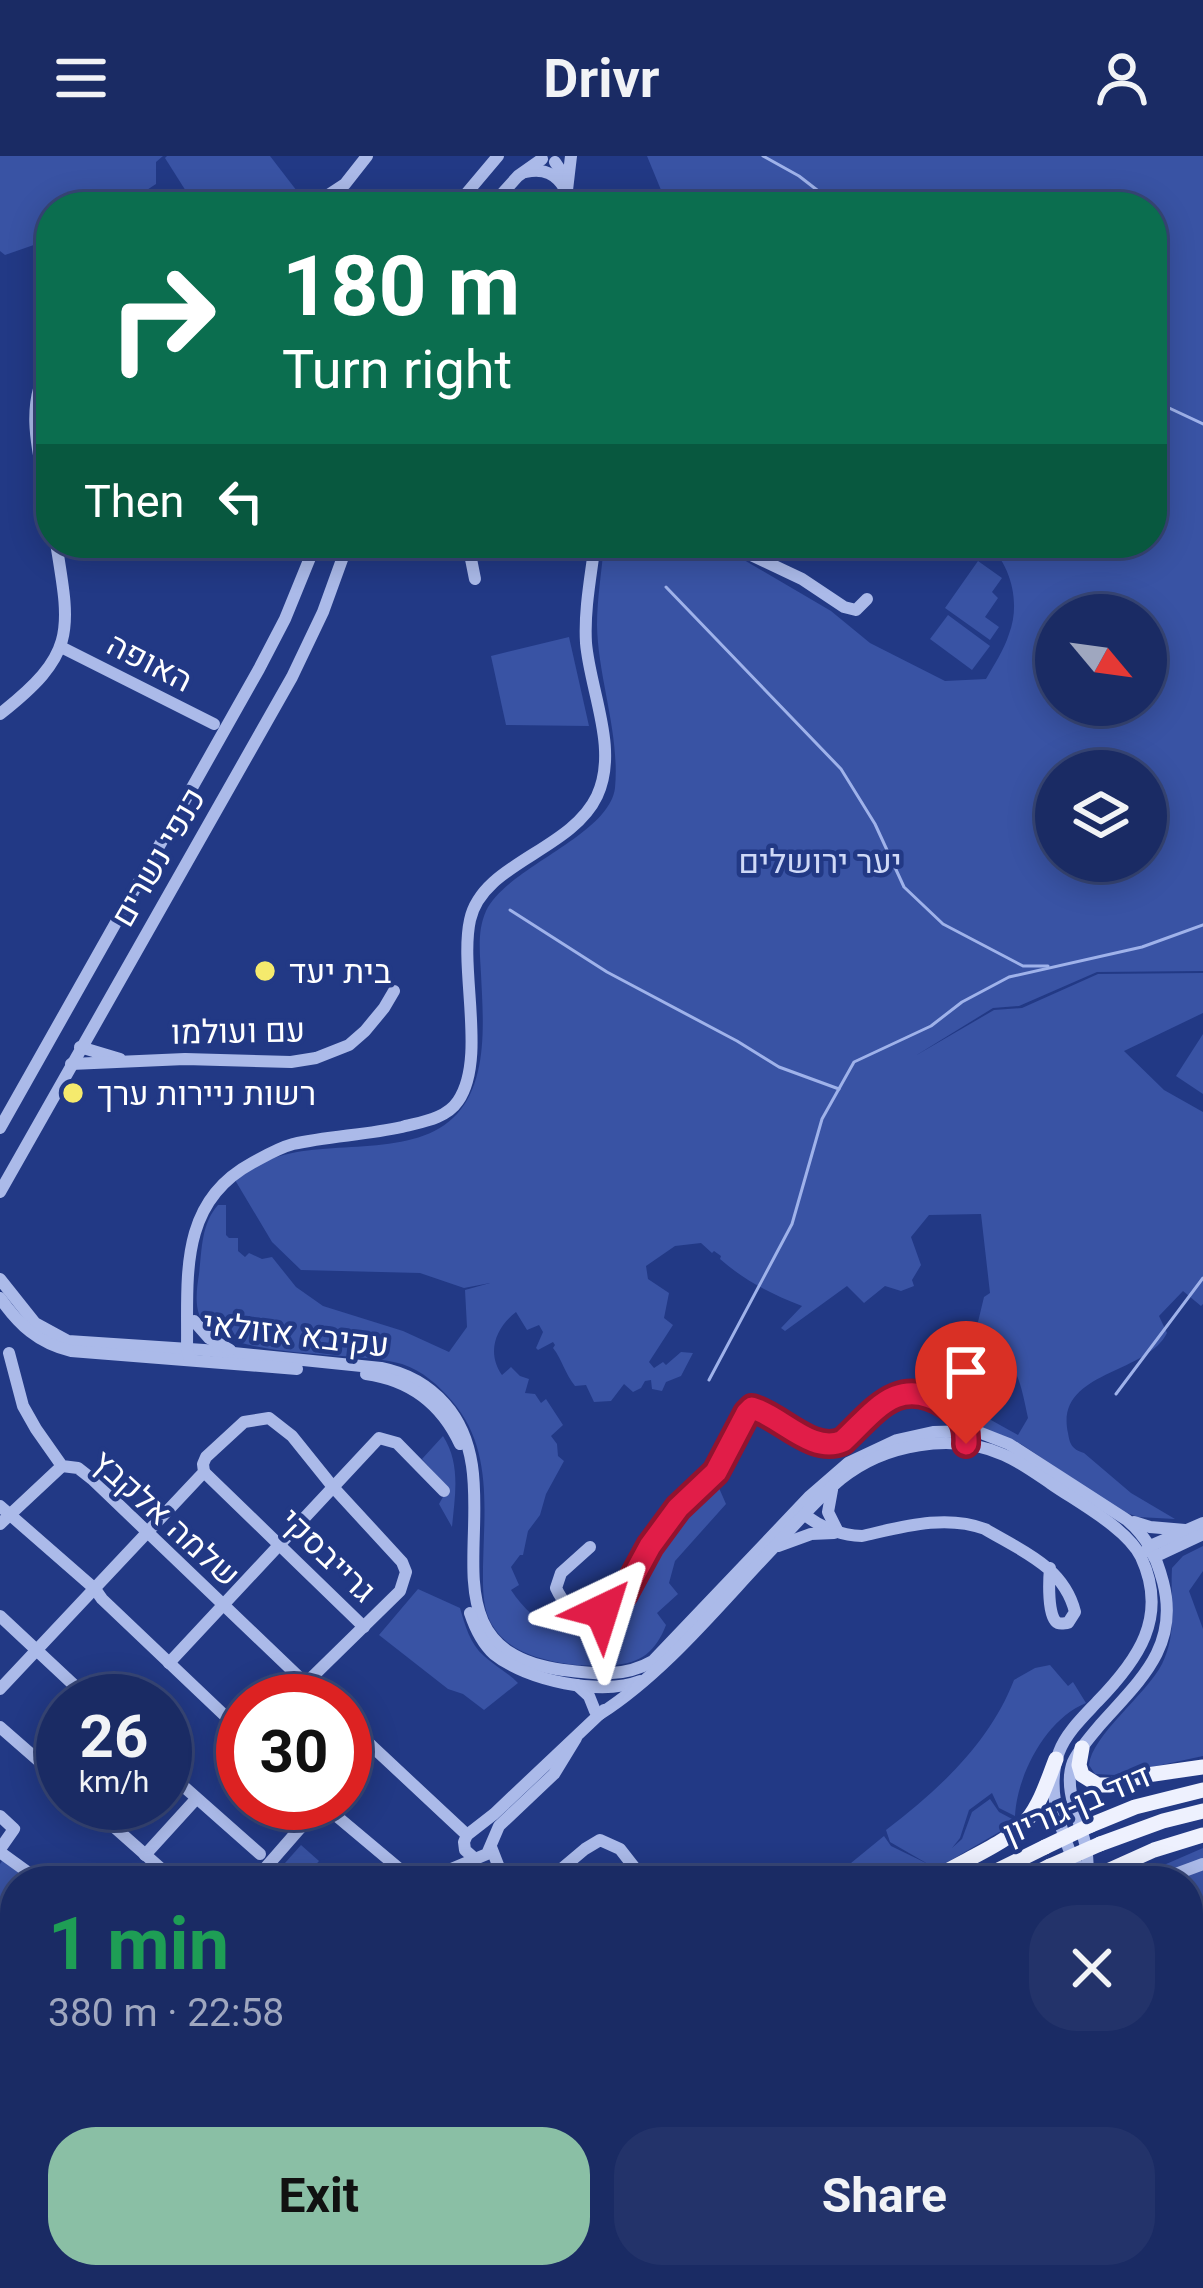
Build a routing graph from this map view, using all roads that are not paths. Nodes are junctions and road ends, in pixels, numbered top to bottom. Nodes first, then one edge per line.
1 (367, 156) edge
2 (498, 156) edge
3 (555, 158) edge
4 (518, 176) junction
5 (565, 189) joint
6 (333, 192) edge
7 (468, 192) edge
8 (504, 192) edge
9 (562, 192) edge
10 (58, 558) edge
11 (310, 558) edge
12 (342, 558) edge
13 (471, 558) edge
14 (594, 558) edge
15 (758, 558) edge
16 (475, 579) dead end
17 (867, 599) dead end
18 (61, 647) junction
19 (0, 714) edge
20 (214, 724) dead end
21 (394, 991) dead end
22 (80, 1047) junction
23 (128, 1060) junction
24 (71, 1064) junction
25 (0, 1128) edge
26 (0, 1192) edge
27 (0, 1279) edge
28 (0, 1298) edge
29 (190, 1320) junction
30 (156, 1347) junction
31 (9, 1353) dead end
32 (191, 1353) junction
33 (236, 1354) junction
34 (966, 1437) junction
35 (62, 1466) junction
36 (204, 1472) junction
37 (835, 1485) junction
38 (333, 1487) junction
39 (445, 1491) dead end
40 (801, 1512) junction
41 (3, 1515) edge
42 (1118, 1515) junction
43 (1203, 1522) edge
44 (147, 1533) junction
45 (838, 1533) junction
46 (1203, 1534) edge
47 (1185, 1537) junction
48 (279, 1545) junction
49 (590, 1546) dead end
50 (772, 1549) junction
51 (1149, 1554) junction
52 (1050, 1568) dead end
53 (94, 1589) junction
54 (1166, 1592) junction
55 (223, 1606) junction
56 (0, 1616) edge
57 (364, 1627) junction
58 (37, 1650) junction
59 (169, 1663) junction
60 (62, 1674) edge
61 (294, 1674) edge
62 (315, 1674) edge
63 (647, 1678) junction
64 (610, 1683) junction
65 (576, 1684) junction
66 (0, 1689) edge
67 (216, 1707) edge
68 (591, 1720) junction
69 (0, 1726) edge
70 (372, 1746) edge
71 (1082, 1748) junction
72 (36, 1757) edge
73 (1056, 1759) junction
74 (1203, 1767) edge
75 (524, 1786) junction
76 (1203, 1790) edge
77 (192, 1795) edge
78 (196, 1799) junction
79 (523, 1803) junction
80 (1203, 1811) edge
81 (0, 1816) edge
82 (117, 1830) edge
83 (298, 1830) edge
84 (353, 1830) edge
85 (1203, 1835) edge
86 (469, 1837) junction
87 (0, 1850) edge
88 (484, 1852) junction
89 (260, 1854) dead end
90 (145, 1855) junction
91 (158, 1866) edge
92 (267, 1866) edge
93 (396, 1866) edge
94 (447, 1866) edge
95 (459, 1866) edge
96 (496, 1866) edge
97 (564, 1866) edge
98 (633, 1866) edge
99 (957, 1866) edge
100 (1006, 1866) edge
101 (1050, 1866) edge
102 (1077, 1866) edge
103 (1087, 1866) edge
104 (1118, 1866) edge

1 - 6 street
2 - 7 street
3 - 4 street
3 - 5 street
3 - 9 street
4 - 5 street
4 - 8 street
10 - 18 street
11 - 25 street, כנפי נשרים
12 - 22 street, כנפי נשרים
13 - 16 street
14 - 29 street
15 - 17 street
18 - 19 street
18 - 20 street, האופה
21 - 23 street, עם ועולמו
22 - 23 street, עם ועולמו
22 - 24 street, כנפי נשרים
23 - 24 street, עם ועולמו
24 - 26 street, כנפי נשרים
27 - 30 street, עקיבא אזולאי
28 - 32 street, עקיבא אזולאי
29 - 30 street
29 - 32 street
29 - 33 street
30 - 32 street, עקיבא אזולאי
31 - 35 street, שלמה אלקבץ
32 - 33 street, עקיבא אזולאי
32 - 65 street, עקיבא אזולאי
33 - 64 street, עקיבא אזולאי
34 - 37 street
34 - 40 street
34 - 42 street
34 - 49 street
34 - 51 street
35 - 41 street
35 - 44 street, שלמה אלקבץ
36 - 38 street
36 - 44 street
36 - 48 street, גרייבסקי
37 - 40 street
37 - 45 street
38 - 39 street
38 - 48 street
38 - 57 street, גרייבסקי
40 - 45 street
40 - 50 street
40 - 64 street
41 - 53 street
42 - 47 street
42 - 51 street
43 - 47 street
44 - 53 street
44 - 55 street, שלמה אלקבץ
45 - 50 street
45 - 52 street
46 - 47 street
47 - 51 street
47 - 54 street
48 - 55 street
48 - 57 street, גרייבסקי
50 - 63 street
51 - 54 street
51 - 73 street
53 - 58 street
53 - 59 street
54 - 71 street
55 - 59 street
55 - 61 street, שלמה אלקבץ
56 - 58 street
57 - 62 street
58 - 60 street
58 - 66 street
59 - 67 street
63 - 64 street
63 - 68 street
64 - 65 street, עקיבא אזולאי
64 - 68 street
65 - 68 street
68 - 75 street
68 - 79 street
69 - 72 street
70 - 86 street
71 - 74 main road
71 - 103 street
73 - 99 main road
73 - 102 street
75 - 79 street
75 - 86 street
76 - 100 main road, דוד בן-גוריון, bridge
77 - 78 street
78 - 89 street
78 - 90 street
79 - 88 street
80 - 101 main road, דוד בן-גוריון, bridge
81 - 87 street
82 - 90 street
83 - 92 street
84 - 93 street
85 - 104 main road
86 - 88 street
86 - 88 street
86 - 94 street
88 - 95 street
88 - 96 street
90 - 91 street
97 - 98 street

